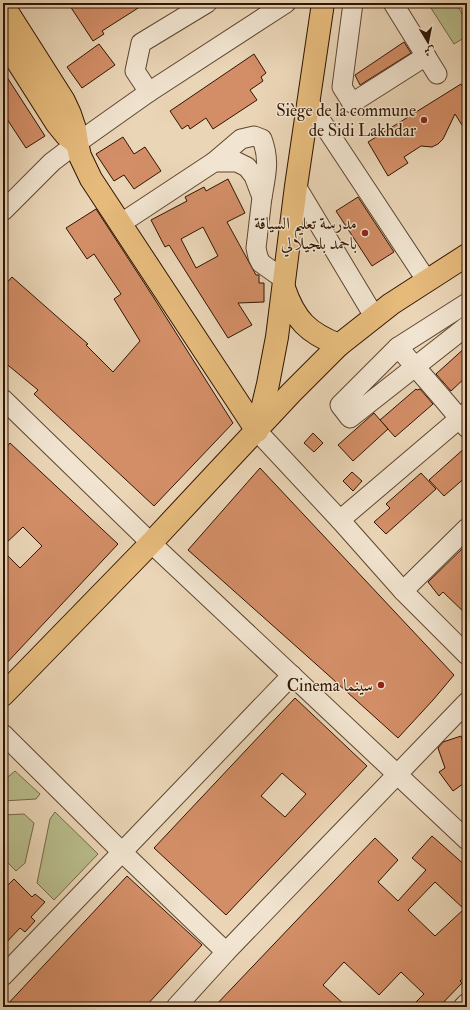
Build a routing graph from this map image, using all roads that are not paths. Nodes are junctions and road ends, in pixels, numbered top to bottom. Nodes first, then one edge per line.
1 (207, 3) edge
2 (286, 3) edge
3 (323, 3) edge
4 (353, 3) edge
5 (393, 3) edge
6 (3, 5) edge
7 (3, 39) edge
8 (420, 60) junction
9 (437, 74) dead end
10 (149, 92) junction
11 (308, 101) junction
12 (77, 143) junction
13 (214, 162) junction
14 (296, 186) junction
15 (262, 197) junction
16 (3, 211) edge
17 (120, 224) junction
18 (467, 255) edge
19 (427, 281) junction
20 (284, 284) junction
21 (467, 303) edge
22 (374, 316) junction
23 (467, 326) edge
24 (339, 345) junction
25 (398, 347) junction
26 (415, 367) junction
27 (6, 407) edge
28 (464, 419) edge
29 (257, 431) junction
30 (340, 520) junction
31 (467, 528) edge
32 (151, 543) junction
33 (403, 591) junction
34 (467, 655) edge
35 (292, 675) junction
36 (3, 695) edge
37 (467, 702) edge
38 (3, 734) edge
39 (398, 776) junction
40 (467, 840) edge
41 (122, 852) junction
42 (226, 952) junction
43 (3, 976) edge
44 (467, 1003) edge
45 (176, 1007) edge
46 (463, 1007) edge

1 - 10 street
2 - 10 street
3 - 11 main road
4 - 8 street
5 - 8 street
6 - 12 main road
7 - 12 main road
8 - 9 street
10 - 12 street
11 - 14 main road
11 - 19 street
12 - 16 street
12 - 17 main road
13 - 15 street
13 - 15 street
13 - 17 street
14 - 20 main road
14 - 22 street
15 - 20 street
17 - 29 main road
18 - 19 main road
19 - 22 main road
20 - 24 main road
20 - 29 main road
21 - 25 street
22 - 24 main road
23 - 26 street
24 - 29 main road
25 - 26 street
25 - 26 street
26 - 28 street
27 - 32 street
28 - 30 street
29 - 30 street
29 - 32 main road
30 - 33 street
31 - 33 street
32 - 35 street
32 - 36 main road
33 - 34 street
35 - 39 street
35 - 41 street
37 - 39 street
38 - 41 street
39 - 40 street
39 - 42 street
41 - 42 street
41 - 43 street
42 - 45 street
44 - 46 street

